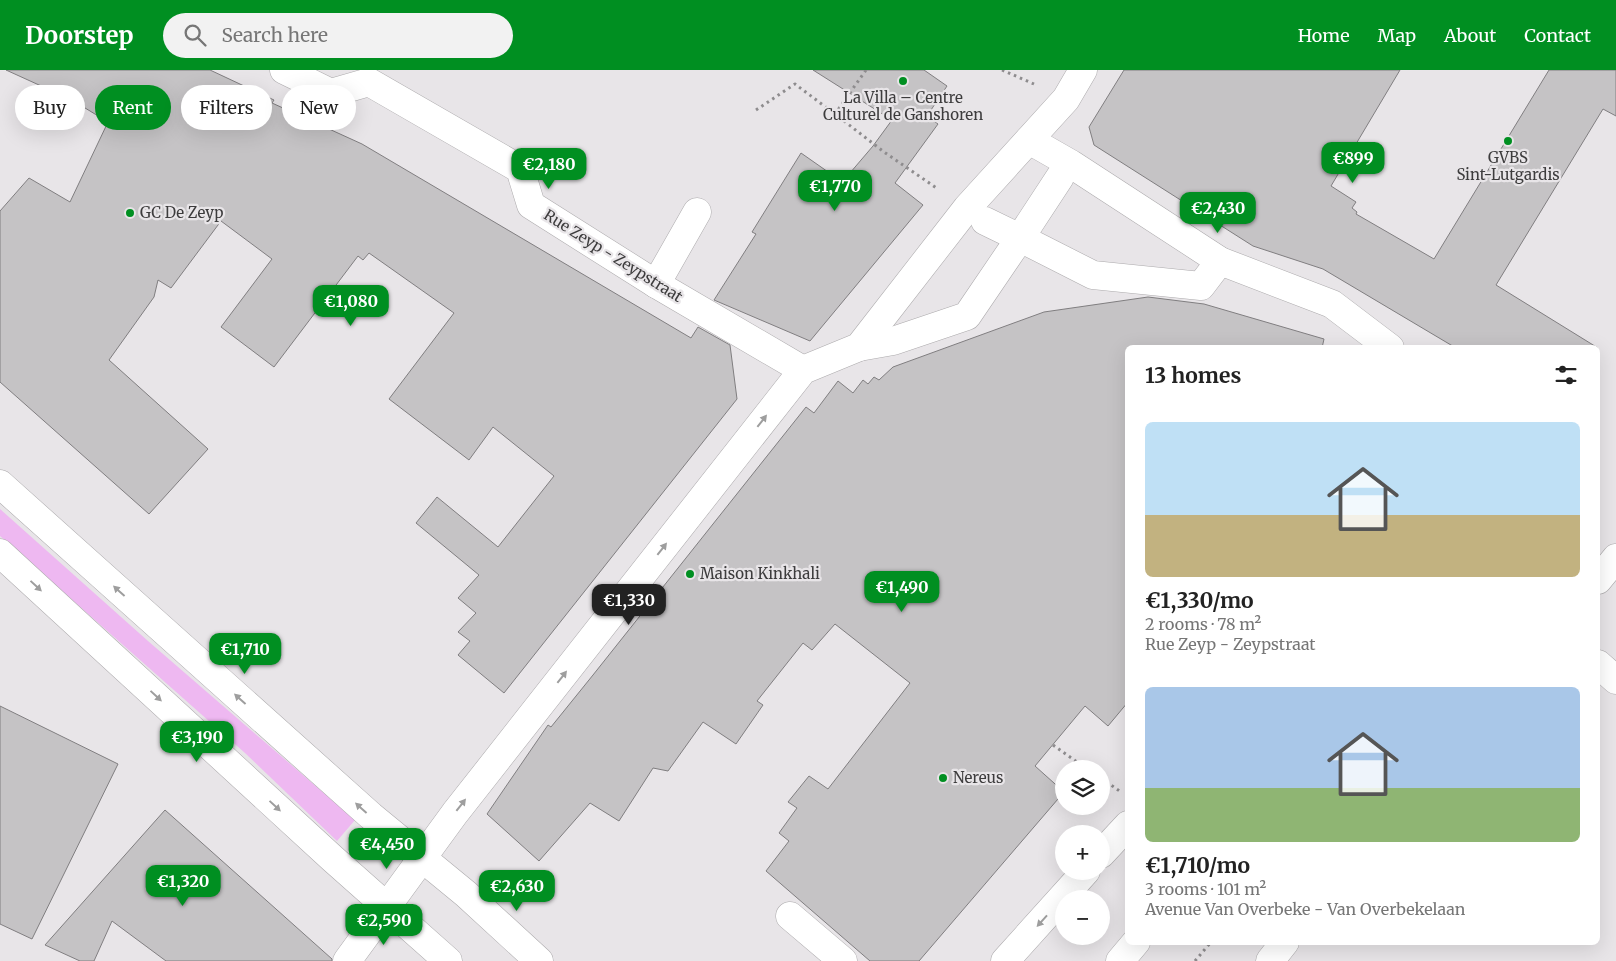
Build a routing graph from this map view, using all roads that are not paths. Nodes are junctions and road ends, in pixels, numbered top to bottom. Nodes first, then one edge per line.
1 (284, 70) edge
2 (1083, 70) edge
3 (1029, 140) junction
4 (1060, 177) dead end
5 (697, 212) dead end
6 (985, 221) dead end
7 (1020, 238) junction
8 (1220, 261) junction
9 (656, 284) junction
10 (1386, 345) edge
11 (860, 347) junction
12 (803, 370) junction
13 (0, 484) edge
14 (1616, 558) edge
15 (3, 561) edge
16 (1600, 578) edge
17 (1600, 666) edge
18 (1616, 680) edge
19 (1125, 828) edge
20 (1110, 844) edge
21 (422, 858) junction
22 (1078, 880) edge
23 (386, 906) junction
24 (790, 916) dead end
25 (1133, 945) edge
26 (1283, 945) edge
27 (347, 961) edge
28 (448, 961) edge
29 (539, 961) edge
30 (843, 961) edge
31 (1006, 961) edge
32 (1120, 961) edge
33 (1270, 961) edge

1 - 9 street, Rue Zeyp - Zeypstraat
2 - 3 street
3 - 8 street
3 - 11 street
4 - 7 street
5 - 9 street
6 - 7 street
7 - 8 street
7 - 11 street
8 - 10 street
9 - 12 street, Rue Zeyp - Zeypstraat
11 - 12 street
21 -> 12 street
21 -> 13 street
14 - 16 street
15 -> 23 street
17 - 18 street
19 - 20 street
21 - 23 street
21 - 29 street
22 -> 31 street
23 - 27 street
23 - 28 street
24 - 30 street
25 - 32 street
26 - 33 street

